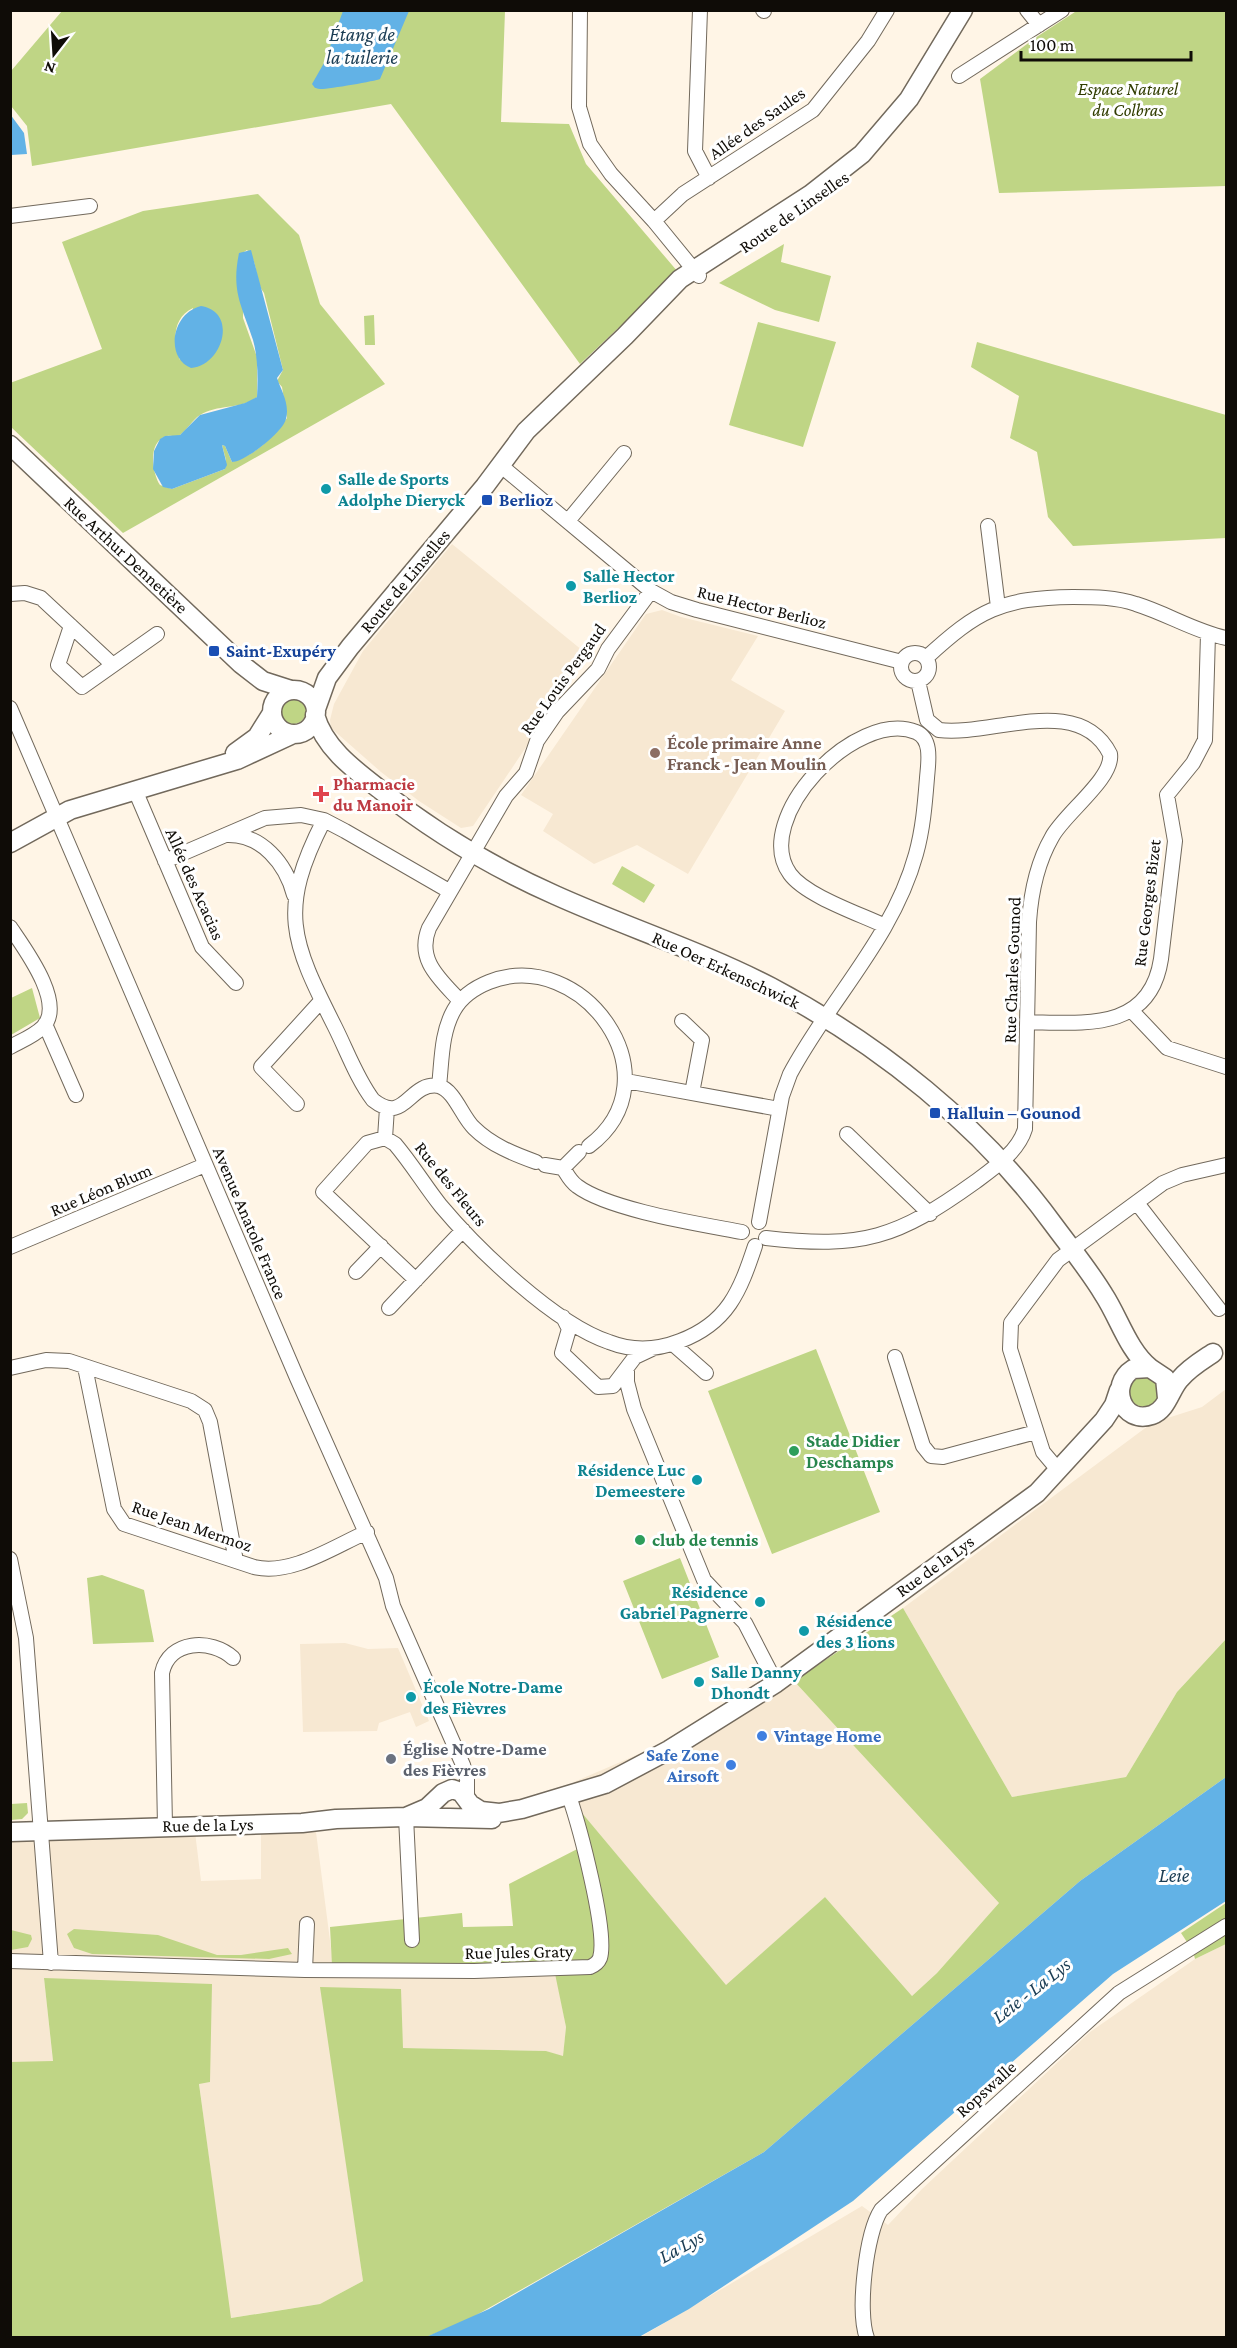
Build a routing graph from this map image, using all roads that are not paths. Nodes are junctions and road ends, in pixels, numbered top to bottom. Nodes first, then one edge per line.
1 (580, 10) edge
2 (700, 10) edge
3 (887, 10) edge
4 (963, 10) edge
5 (973, 10) edge
6 (1027, 10) edge
7 (1062, 10) edge
8 (1040, 25) junction
9 (959, 76) dead end
10 (709, 178) junction
11 (90, 206) dead end
12 (10, 216) edge
13 (654, 221) junction
14 (696, 273) junction
15 (10, 445) edge
16 (624, 453) dead end
17 (500, 465) junction
18 (568, 521) junction
19 (988, 526) dead end
20 (651, 591) junction
21 (10, 594) edge
22 (998, 607) junction
23 (71, 626) junction
24 (157, 634) dead end
25 (1208, 634) junction
26 (1227, 638) edge
27 (350, 647) junction
28 (926, 658) junction
29 (902, 662) junction
30 (241, 664) junction
31 (113, 665) junction
32 (918, 681) junction
33 (294, 690) junction
34 (10, 708) edge
35 (272, 711) junction
36 (315, 712) junction
37 (295, 734) junction
38 (211, 767) junction
39 (351, 767) junction
40 (135, 790) junction
41 (57, 816) junction
42 (324, 820) junction
43 (225, 836) junction
44 (10, 843) edge
45 (472, 853) junction
46 (165, 861) junction
47 (449, 891) junction
48 (295, 903) junction
49 (885, 926) junction
50 (10, 927) edge
51 (236, 983) dead end
52 (321, 1001) junction
53 (460, 1001) junction
54 (1131, 1010) junction
55 (825, 1019) junction
56 (682, 1021) dead end
57 (1028, 1022) junction
58 (45, 1024) junction
59 (10, 1047) edge
60 (1227, 1067) edge
61 (626, 1081) junction
62 (439, 1086) junction
63 (692, 1093) junction
64 (76, 1095) dead end
65 (297, 1104) dead end
66 (387, 1108) junction
67 (779, 1110) junction
68 (847, 1134) dead end
69 (385, 1138) junction
70 (1001, 1162) junction
71 (205, 1165) junction
72 (1227, 1165) edge
73 (563, 1167) junction
74 (1137, 1203) junction
75 (930, 1214) junction
76 (759, 1222) junction
77 (463, 1230) junction
78 (742, 1232) junction
79 (760, 1242) junction
80 (381, 1246) junction
81 (10, 1247) edge
82 (1072, 1250) junction
83 (356, 1272) dead end
84 (416, 1280) junction
85 (389, 1308) dead end
86 (1219, 1309) dead end
87 (562, 1316) junction
88 (1118, 1321) junction
89 (588, 1331) junction
90 (565, 1340) junction
91 (673, 1344) junction
92 (621, 1346) junction
93 (655, 1348) junction
94 (1220, 1350) edge
95 (895, 1357) dead end
96 (85, 1367) junction
97 (10, 1368) edge
98 (628, 1369) junction
99 (1153, 1369) junction
100 (706, 1373) dead end
101 (1121, 1383) junction
102 (609, 1388) junction
103 (1167, 1398) junction
104 (634, 1409) junction
105 (1144, 1416) junction
106 (1036, 1432) junction
107 (1084, 1443) junction
108 (1059, 1471) junction
109 (367, 1532) junction
110 (10, 1559) edge
111 (236, 1561) junction
112 (233, 1658) dead end
113 (776, 1683) junction
114 (457, 1752) junction
115 (443, 1793) junction
116 (569, 1796) junction
117 (467, 1800) junction
118 (522, 1809) junction
119 (406, 1817) junction
120 (451, 1819) junction
121 (165, 1826) junction
122 (42, 1830) junction
123 (10, 1832) edge
124 (306, 1924) dead end
125 (1227, 1926) edge
126 (412, 1940) dead end
127 (10, 1961) edge
128 (51, 1963) junction
129 (305, 1970) junction
130 (867, 2337) edge

1 - 13 street
2 - 10 street
3 - 10 street, Allée des Saules
4 - 14 street, Route de Linselles
5 - 14 street, Route de Linselles
6 - 8 street
7 - 8 street
8 - 9 street
10 - 13 street, Allée des Saules
11 - 12 street
13 - 14 street
14 - 17 street, Route de Linselles
15 - 30 street, Rue Arthur Dennetière
16 - 18 street
17 - 18 street, Rue Hector Berlioz
17 - 27 street, Route de Linselles
18 - 20 street, Rue Hector Berlioz
19 - 22 street
20 - 29 street, Rue Hector Berlioz
20 - 45 street, Rue Louis Pergaud
21 - 23 street
22 - 25 street
22 - 28 street
23 - 31 street
23 - 31 street
24 - 31 street
25 - 26 street
25 - 54 street, Rue Georges Bizet
27 - 33 street, Route de Linselles
27 - 36 street, Route de Linselles
28 - 29 street
28 - 32 street
29 - 32 street
30 - 33 street, Rue Arthur Dennetière
30 - 35 street, Rue Arthur Dennetière
32 - 57 street, Rue Charles Gounod
33 - 35 street
33 - 36 street
34 - 41 street, Avenue Anatole France
35 - 37 street
35 - 38 street
36 - 37 street
36 - 39 street, Rue Oer Erkenschwick
37 - 38 street
37 - 39 street, Rue Oer Erkenschwick
38 - 40 street
39 - 45 street, Rue Oer Erkenschwick
40 - 41 street
40 - 46 street, Allée des Acacias
41 - 44 street
41 - 71 street, Avenue Anatole France
42 - 43 street
42 - 47 street
42 - 48 street
43 - 46 street
43 - 48 street
45 - 47 street, Rue Louis Pergaud
45 - 55 street, Rue Oer Erkenschwick
46 - 51 street, Allée des Acacias
47 - 53 street, Rue Louis Pergaud
48 - 52 street
49 - 49 street
49 - 55 street
50 - 58 street
52 - 65 street
52 - 66 street
53 - 61 street
53 - 62 street
54 - 57 street, Rue Georges Bizet
54 - 60 street
55 - 67 street
55 - 70 street, Rue Oer Erkenschwick
56 - 63 street
57 - 70 street, Rue Charles Gounod
58 - 59 street
58 - 64 street
61 - 63 street
61 - 73 street
62 - 66 street
62 - 73 street
63 - 67 street
66 - 69 street
67 - 76 street
68 - 75 street
69 - 77 street, Rue des Fleurs
69 - 80 street
70 - 75 street, Rue Charles Gounod
70 - 82 street, Rue Oer Erkenschwick
71 - 81 street, Rue Léon Blum
71 - 109 street, Avenue Anatole France
72 - 74 street
73 - 78 street
74 - 82 street
74 - 86 street
75 - 79 street, Rue Charles Gounod
76 - 78 street
76 - 79 street
77 - 84 street
77 - 87 street, Rue des Fleurs
78 - 79 street
79 - 91 street, Rue des Fleurs
80 - 83 street
80 - 84 street
82 - 88 street, Rue Oer Erkenschwick
82 - 106 street
84 - 85 street
87 - 89 street, Rue des Fleurs
87 - 90 street
88 - 99 street, Rue Oer Erkenschwick
88 - 101 street, Rue Oer Erkenschwick
89 - 90 street
89 - 92 street, Rue des Fleurs
90 - 102 street
91 - 93 street, Rue des Fleurs
91 - 100 street
92 - 93 street, Rue des Fleurs
92 - 98 street
93 - 98 street
94 - 99 street
94 - 103 street
95 - 106 street
96 - 97 street
96 - 111 street, Rue Jean Mermoz
96 - 111 street
98 - 102 street
98 - 104 street
99 - 101 street
99 - 103 street
101 - 105 street
101 - 107 street, Rue de la Lys
102 - 104 street
103 - 105 street
104 - 113 street
105 - 107 street, Rue de la Lys
106 - 108 street
107 - 108 street, Rue de la Lys
108 - 113 street, Rue de la Lys
109 - 111 street, Rue Jean Mermoz
109 - 114 street, Avenue Anatole France
110 - 122 street
112 - 121 street
113 - 116 street, Rue de la Lys
114 - 115 street, Avenue Anatole France
114 - 117 street, Avenue Anatole France
115 - 117 street
115 - 119 street, Rue de la Lys
115 - 120 street
116 - 118 street, Rue de la Lys
116 - 129 street, Rue Jules Graty
117 - 118 street, Rue de la Lys
117 - 120 street
118 - 120 street, Rue de la Lys
119 - 120 street, Rue de la Lys
119 - 121 street, Rue de la Lys
119 - 126 street
121 - 122 street, Rue de la Lys
122 - 123 street, Rue de la Lys
122 - 128 street
124 - 129 street
125 - 130 street, Ropswalle
127 - 128 street, Rue Jules Graty
128 - 129 street, Rue Jules Graty

